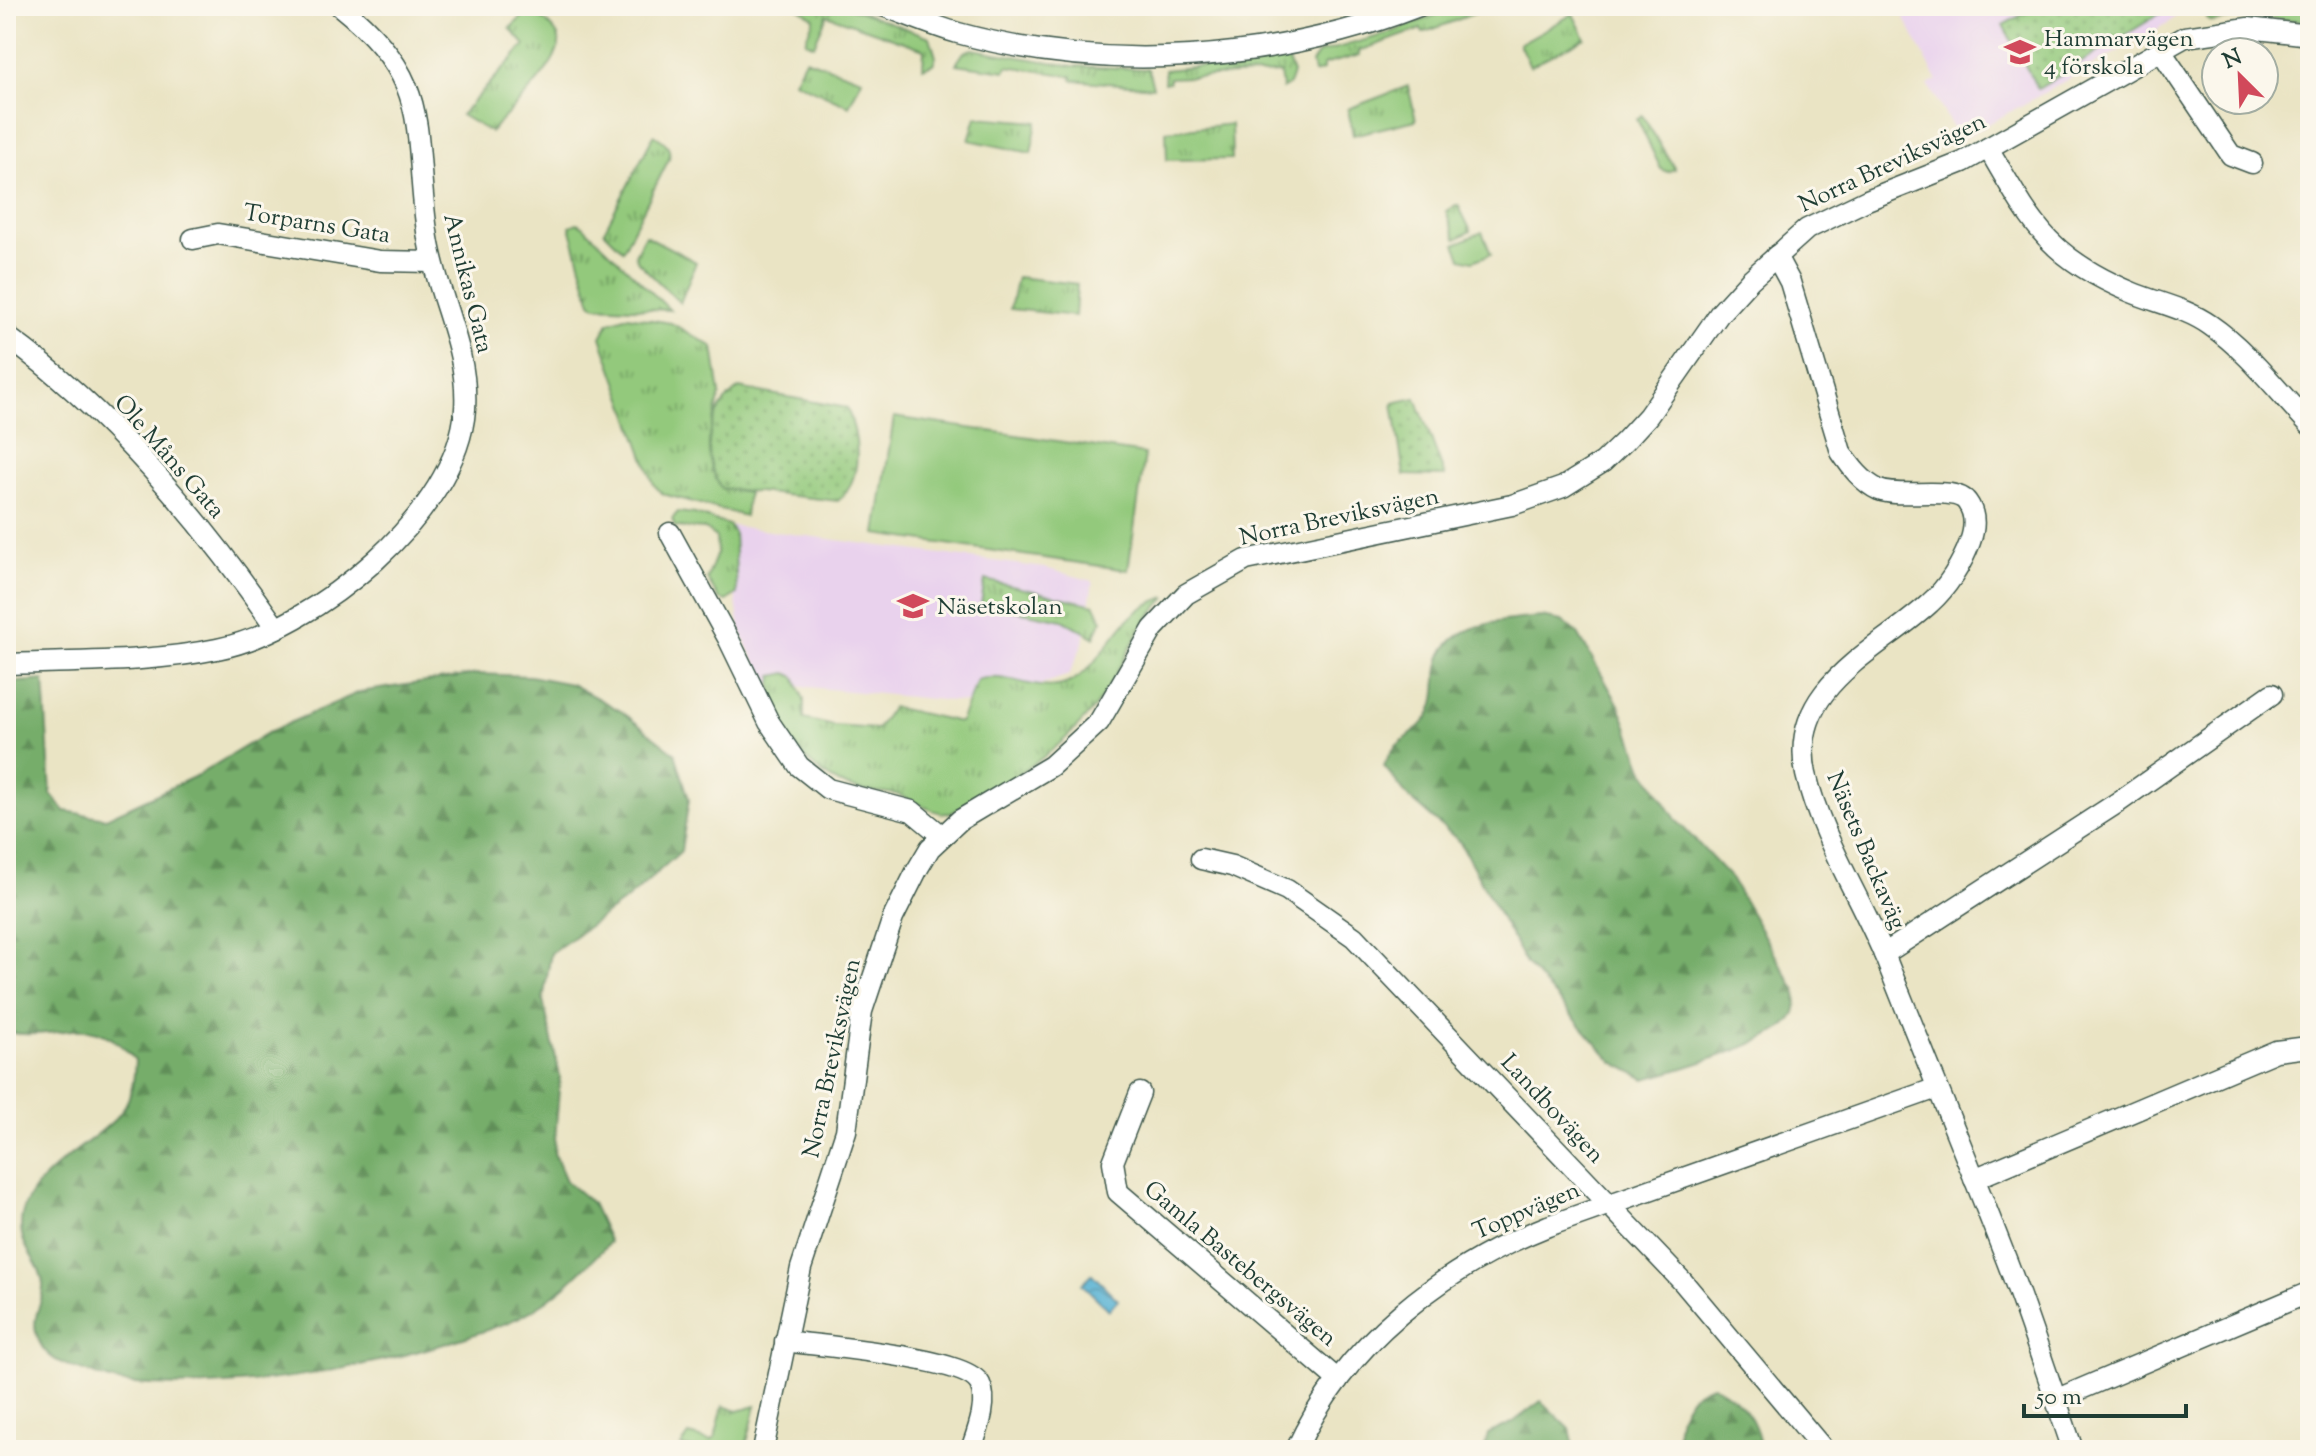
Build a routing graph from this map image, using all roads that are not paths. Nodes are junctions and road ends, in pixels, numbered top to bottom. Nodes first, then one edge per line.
1 (340, 6) edge
2 (883, 6) edge
3 (1419, 6) edge
4 (2310, 35) edge
5 (2161, 51) junction
6 (1988, 148) junction
7 (2252, 163) dead end
8 (193, 239) dead end
9 (1776, 256) junction
10 (432, 262) junction
11 (6, 336) edge
12 (2310, 425) edge
13 (670, 533) dead end
14 (276, 628) junction
15 (6, 664) edge
16 (2272, 694) dead end
17 (941, 835) junction
18 (1201, 859) dead end
19 (1884, 954) junction
20 (2300, 1048) dead end
21 (1937, 1088) junction
22 (1140, 1093) dead end
23 (1974, 1179) junction
24 (1608, 1205) junction
25 (2310, 1292) edge
26 (785, 1341) junction
27 (1338, 1380) junction
28 (2055, 1400) junction
29 (763, 1450) edge
30 (971, 1450) edge
31 (1296, 1450) edge
32 (1824, 1450) edge
33 (2073, 1450) edge

1 - 10 street, Annikas Gata
2 - 3 street
4 - 5 street, Norra Breviksvägen
5 - 6 street, Norra Breviksvägen
5 - 7 street
6 - 9 street, Norra Breviksvägen
6 - 12 street
8 - 10 street, Torparns Gata
9 - 17 street, Norra Breviksvägen
9 - 19 street, Näsets Backaväg
10 - 14 street, Annikas Gata
11 - 14 street, Ole Måns Gata
13 - 17 street
14 - 15 street, Annikas Gata
16 - 19 street, Näsets Backaväg
17 - 26 street, Norra Breviksvägen
18 - 24 street, Landbovägen
19 - 21 street, Näsets Backaväg
20 - 23 street
21 - 23 street, Näsets Backaväg
21 - 24 street, Toppvägen
22 - 27 street, Gamla Bastebergsvägen
23 - 28 street, Näsets Backaväg
24 - 27 street, Toppvägen
24 - 32 street, Landbovägen
25 - 28 street
26 - 29 street, Norra Breviksvägen
26 - 30 street
27 - 31 street, Toppvägen
28 - 33 street, Näsets Backaväg

